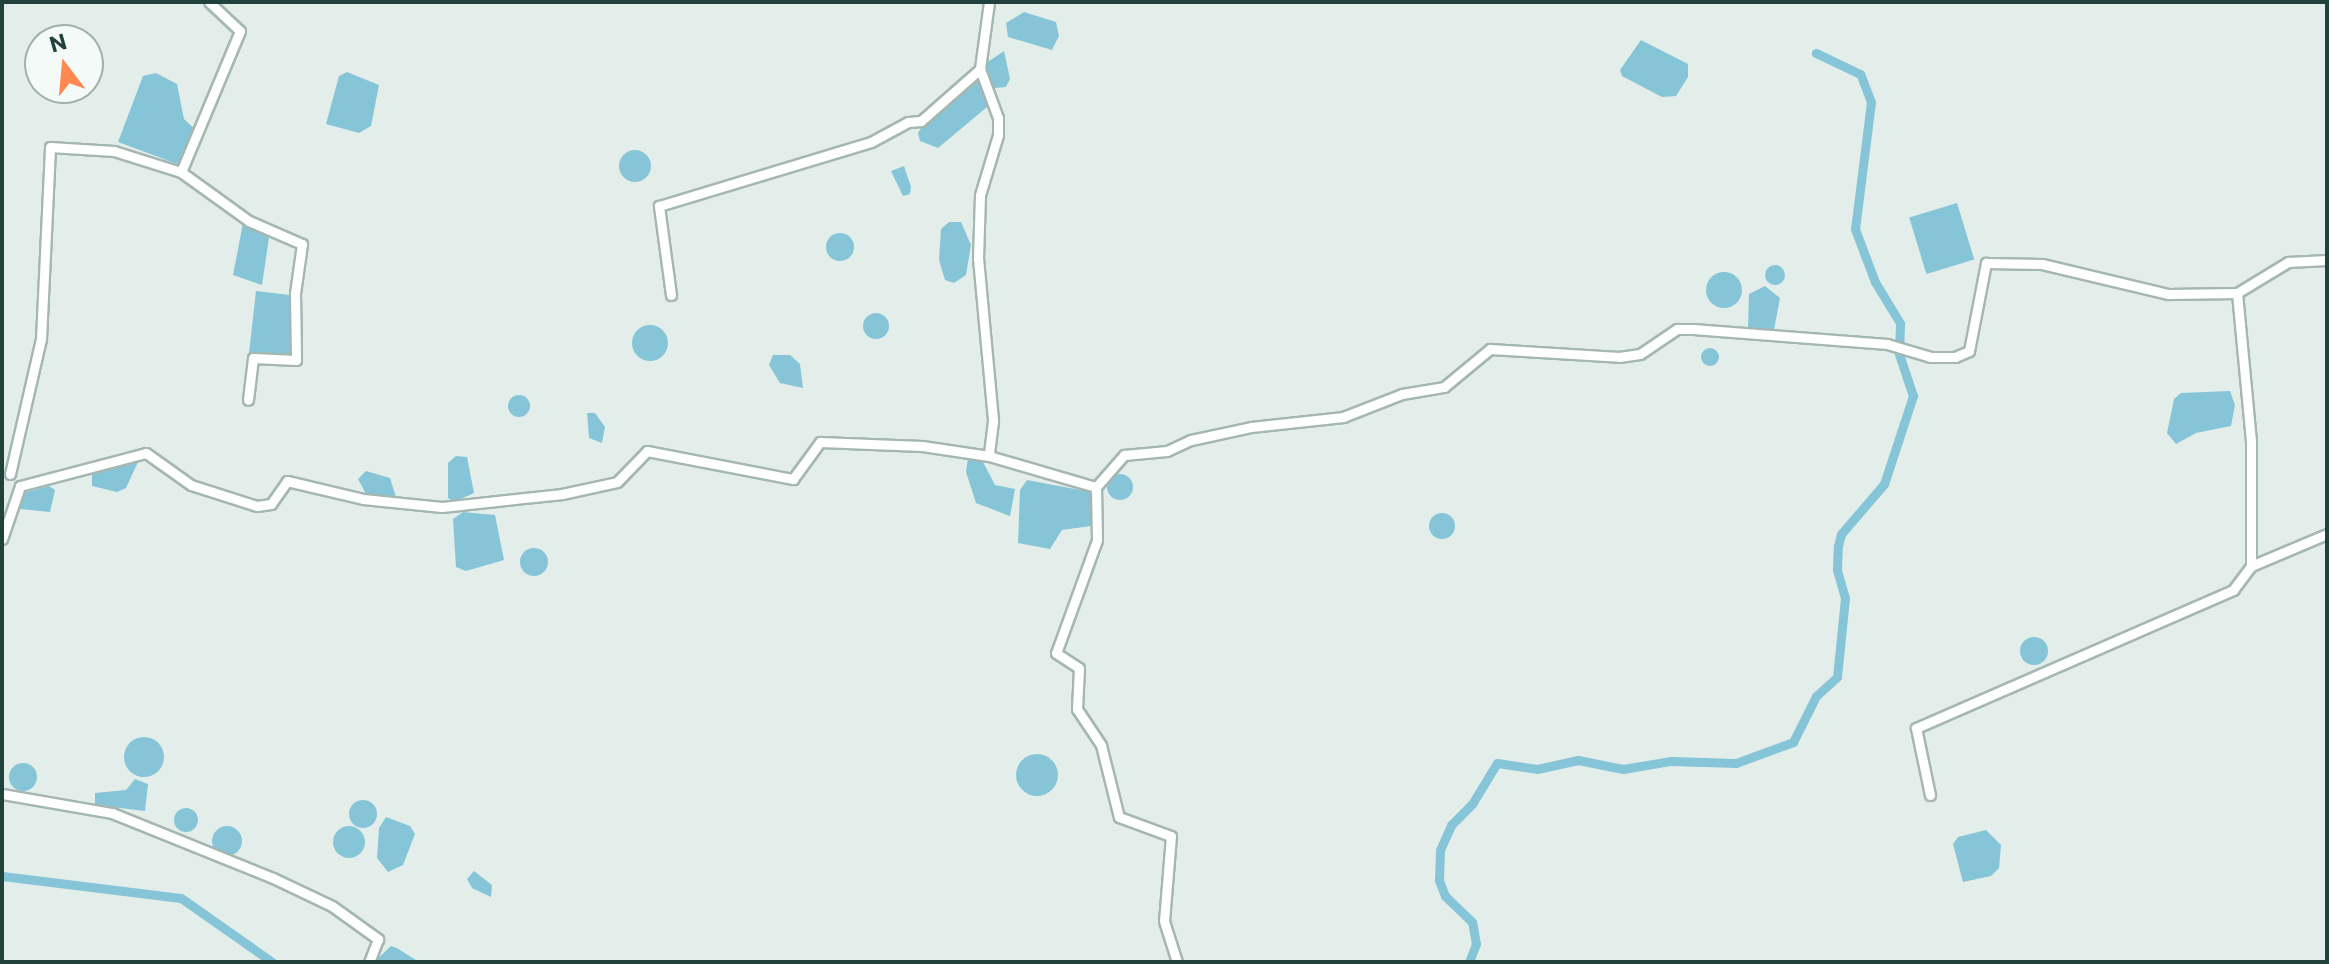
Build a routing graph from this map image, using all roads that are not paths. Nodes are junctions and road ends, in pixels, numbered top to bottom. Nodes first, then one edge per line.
1 (209, 2) edge
2 (989, 2) edge
3 (980, 69) junction
4 (181, 172) junction
5 (2327, 260) edge
6 (2237, 293) junction
7 (671, 295) dead end
8 (248, 400) dead end
9 (989, 456) junction
10 (10, 474) dead end
11 (1096, 487) junction
12 (2327, 534) edge
13 (2, 539) edge
14 (2251, 566) junction
15 (2, 794) edge
16 (1930, 795) dead end
17 (369, 962) edge
18 (1177, 962) edge

1 - 4 street
2 - 3 street
3 - 7 street
3 - 9 street
4 - 8 street
4 - 10 street
5 - 6 street
6 - 11 street
6 - 14 street
9 - 11 street
9 - 13 street
11 - 18 street
12 - 14 street
14 - 16 street
15 - 17 street

